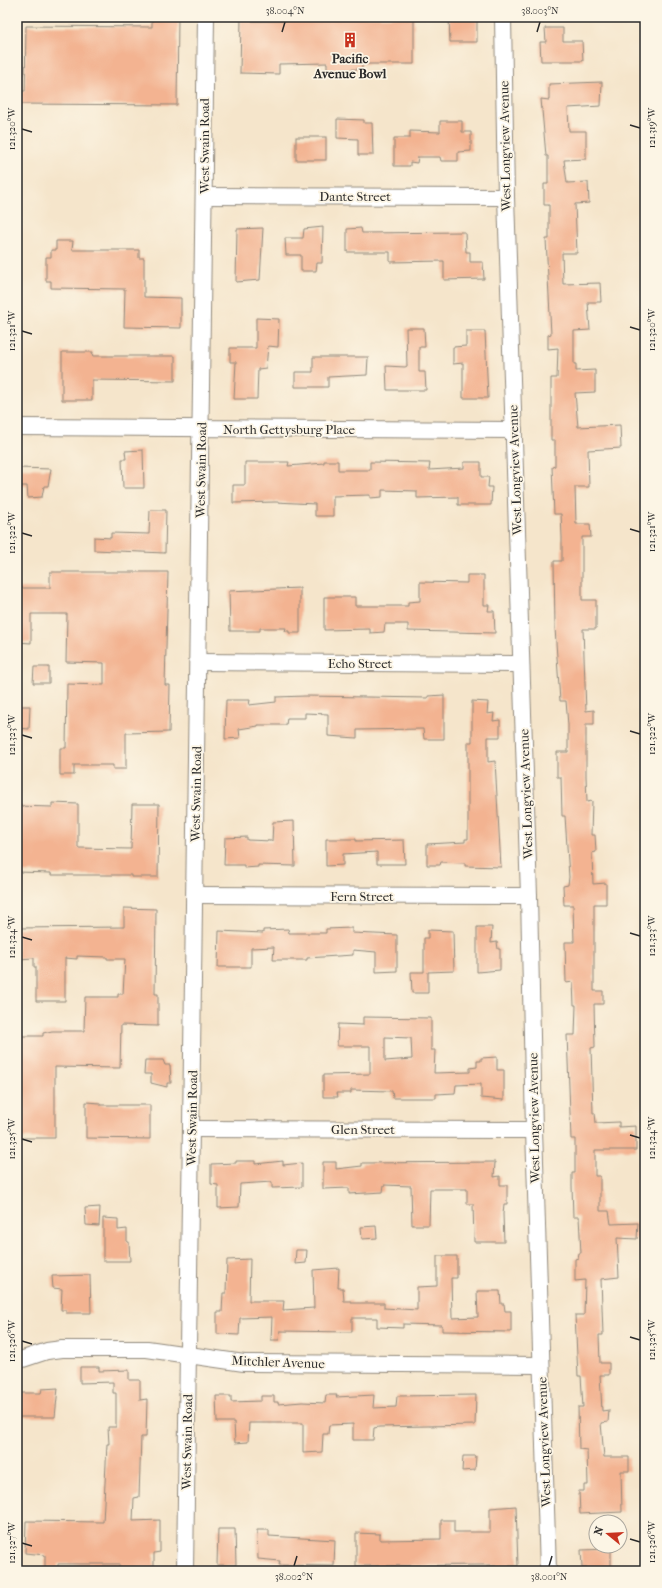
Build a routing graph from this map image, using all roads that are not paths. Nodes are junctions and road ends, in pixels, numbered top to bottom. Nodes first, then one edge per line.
1 (206, 17) edge
2 (503, 17) edge
3 (204, 196) junction
4 (506, 197) junction
5 (17, 427) edge
6 (201, 429) junction
7 (514, 430) junction
8 (198, 662) junction
9 (522, 664) junction
10 (195, 895) junction
11 (529, 896) junction
12 (192, 1129) junction
13 (534, 1130) junction
14 (189, 1355) junction
15 (17, 1361) edge
16 (541, 1365) junction
17 (186, 1571) edge
18 (548, 1571) edge

1 - 3 street, West Swain Road
2 - 4 street, West Longview Avenue
3 - 4 street, Dante Street
3 - 6 street, West Swain Road
4 - 7 street, West Longview Avenue
5 - 6 street, North Gettysburg Place
6 - 7 street, North Gettysburg Place
6 - 8 street, West Swain Road
7 - 9 street, West Longview Avenue
8 - 9 street, Echo Street
8 - 10 street, West Swain Road
9 - 11 street, West Longview Avenue
10 - 11 street, Fern Street
10 - 12 street, West Swain Road
11 - 13 street, West Longview Avenue
12 - 13 street, Glen Street
12 - 14 street, West Swain Road
13 - 16 street, West Longview Avenue
14 - 15 street, Mitchler Avenue
14 - 16 street, Mitchler Avenue
14 - 17 street, West Swain Road
16 - 18 street, West Longview Avenue

